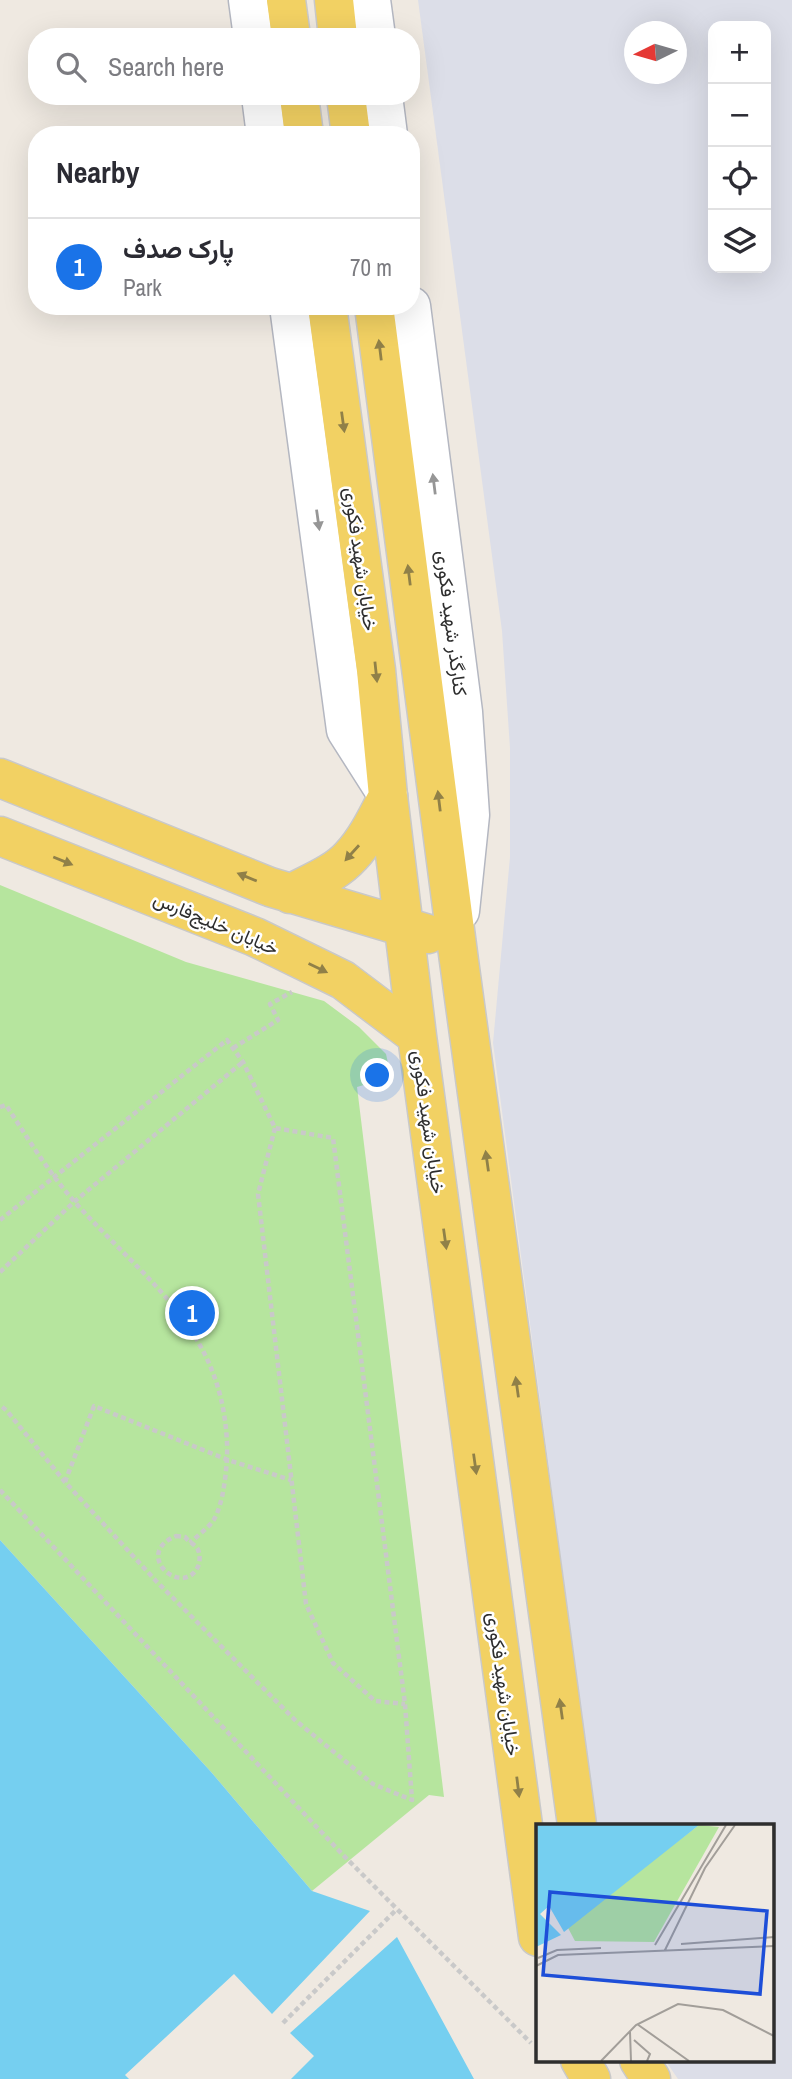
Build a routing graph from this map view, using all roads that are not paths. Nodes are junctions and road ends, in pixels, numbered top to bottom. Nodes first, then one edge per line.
1 (248, 0) edge
2 (286, 0) edge
3 (334, 0) edge
4 (371, 0) edge
5 (252, 28) edge
6 (290, 28) edge
7 (337, 28) edge
8 (375, 28) edge
9 (262, 105) edge
10 (300, 105) edge
11 (347, 105) edge
12 (384, 105) edge
13 (265, 126) edge
14 (303, 126) edge
15 (350, 126) edge
16 (387, 126) edge
17 (290, 315) edge
18 (328, 315) edge
19 (375, 315) edge
20 (412, 315) edge
21 (0, 778) edge
22 (388, 796) junction
23 (0, 836) edge
24 (290, 894) junction
25 (405, 928) junction
26 (457, 941) junction
27 (418, 1036) junction
28 (577, 1824) edge
29 (536, 1922) edge
30 (581, 2062) edge
31 (640, 2062) edge
32 (591, 2079) edge
33 (651, 2079) edge

1 - 5 street
2 - 6 main road
3 - 7 main road
4 - 8 street
9 - 13 street
10 - 14 main road
11 - 15 main road
12 - 16 street
17 -> 22 street
18 -> 22 main road, خیابان شهید فکوری
26 -> 19 main road
26 -> 20 street, کنارگذر شهید فکوری
24 -> 21 main road
22 -> 24 main road
22 - 25 main road, خیابان شهید فکوری
23 -> 27 main road, خیابان خلیج‌فارس
24 - 25 main road
25 - 26 main road
25 - 27 main road, خیابان شهید فکوری
28 -> 26 main road
27 -> 29 main road, خیابان شهید فکوری
30 - 32 main road
31 - 33 main road

